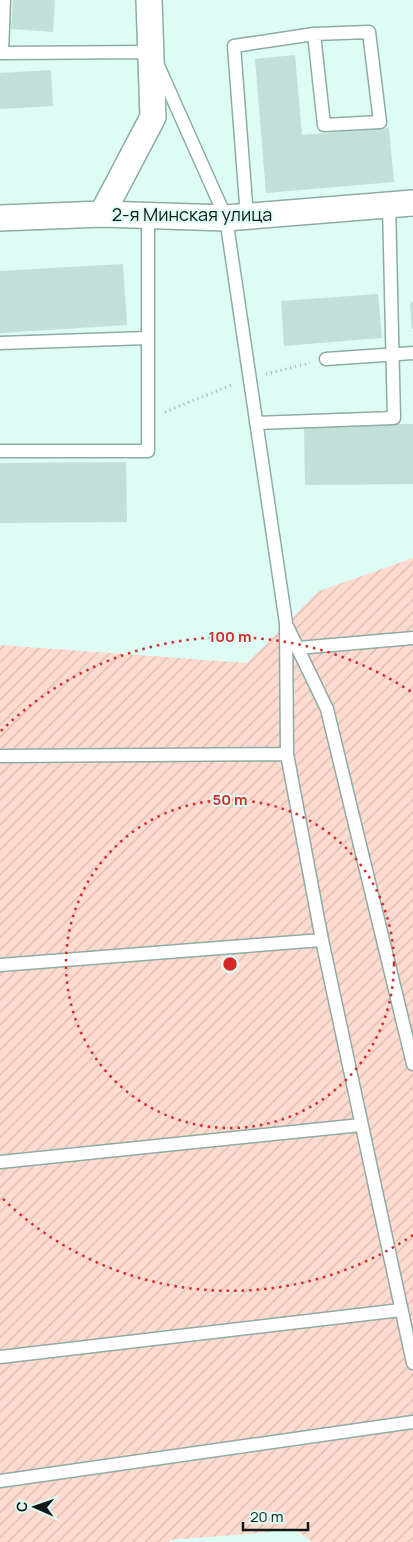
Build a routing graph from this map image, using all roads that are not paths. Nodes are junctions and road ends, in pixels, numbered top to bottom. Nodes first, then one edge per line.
1 (4, 0) edge
2 (149, 0) edge
3 (314, 34) junction
4 (152, 52) junction
5 (1, 53) edge
6 (401, 204) edge
7 (102, 214) junction
8 (148, 216) junction
9 (0, 218) edge
10 (237, 218) junction
11 (147, 338) junction
12 (0, 343) edge
13 (413, 353) edge
14 (392, 355) junction
15 (326, 359) dead end
16 (256, 423) junction
17 (0, 451) edge
18 (286, 623) junction
19 (413, 638) edge
20 (298, 648) junction
21 (287, 754) junction
22 (0, 756) edge
23 (322, 940) junction
24 (0, 965) edge
25 (413, 1064) edge
26 (361, 1125) junction
27 (0, 1162) edge
28 (402, 1310) junction
29 (0, 1357) edge
30 (413, 1363) edge
31 (413, 1422) edge
32 (0, 1481) edge

1 - 5 lane
2 - 4 street
3 - 3 lane
3 - 10 lane
4 - 5 lane
4 - 7 street
4 - 10 lane
6 - 10 street, 2-я Минская улица
6 - 14 lane
7 - 8 street, 2-я Минская улица
7 - 9 street, 2-я Минская улица
8 - 10 street, 2-я Минская улица
8 - 11 lane
10 - 16 lane
11 - 12 lane
11 - 17 lane
13 - 14 lane
14 - 15 lane
14 - 16 lane
16 - 18 lane
18 - 20 lane
18 - 21 lane
19 - 20 lane
20 - 25 lane
21 - 22 lane
21 - 23 lane
23 - 24 lane
23 - 26 lane
26 - 27 lane
26 - 28 lane
28 - 29 lane
28 - 30 lane
31 - 32 lane

